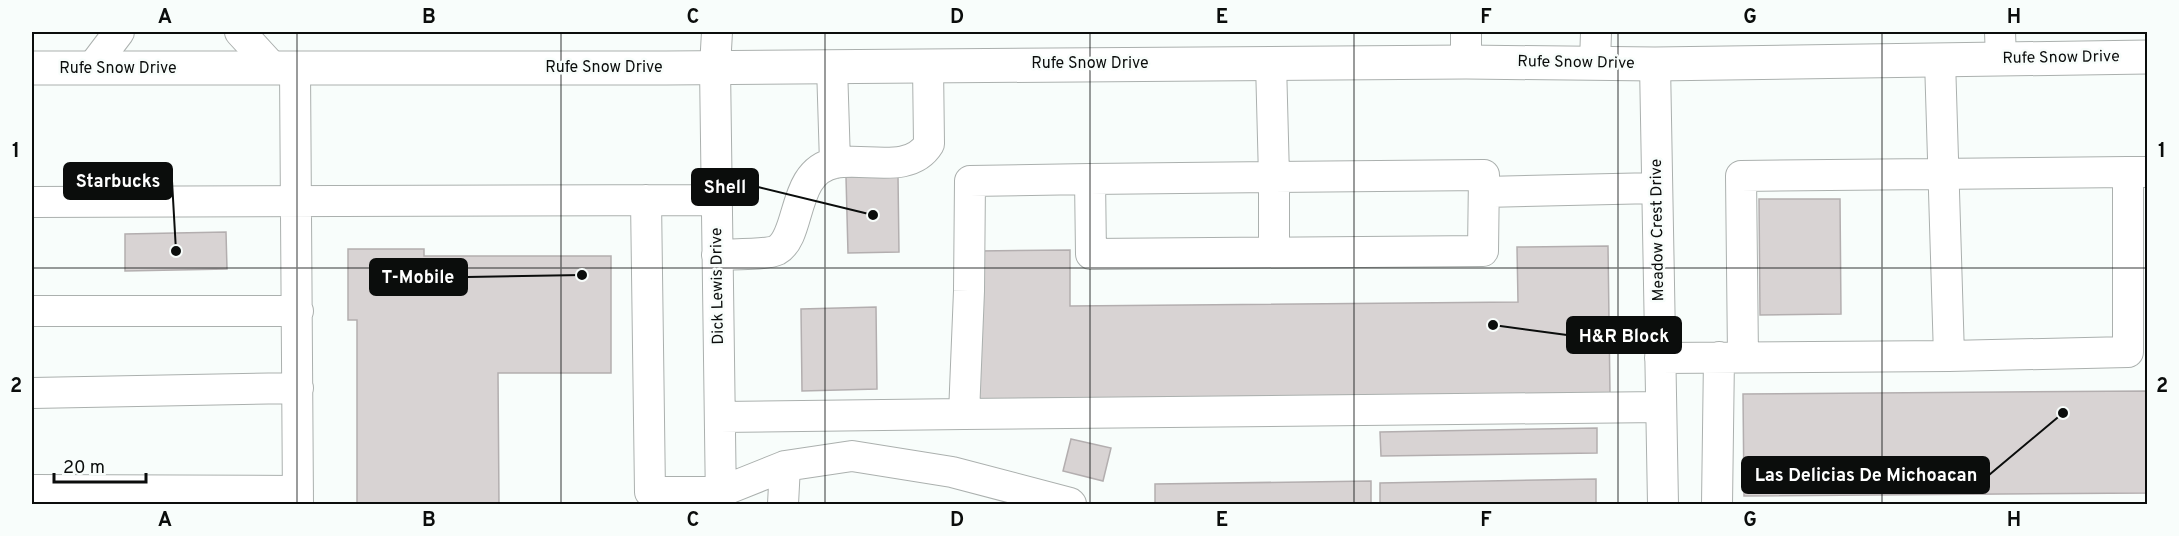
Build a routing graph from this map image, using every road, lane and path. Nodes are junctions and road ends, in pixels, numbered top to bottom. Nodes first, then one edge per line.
1 (119, 32) edge
2 (240, 32) edge
3 (717, 32) edge
4 (2000, 45) edge
5 (1466, 47) edge
6 (1596, 47) edge
7 (2148, 57) edge
8 (1940, 60) junction
9 (1271, 63) junction
10 (1655, 64) junction
11 (832, 66) junction
12 (928, 66) junction
13 (715, 67) junction
14 (32, 68) edge
15 (91, 69) junction
16 (285, 69) junction
17 (835, 163) junction
18 (2138, 172) edge
19 (1945, 173) junction
20 (1274, 177) junction
21 (1090, 179) junction
22 (1657, 188) junction
23 (1484, 192) junction
24 (646, 200) junction
25 (717, 200) junction
26 (32, 201) edge
27 (298, 202) junction
28 (1274, 252) junction
29 (717, 255) junction
30 (32, 311) edge
31 (298, 311) junction
32 (1949, 356) junction
33 (1731, 357) junction
34 (1660, 358) junction
35 (298, 388) junction
36 (32, 393) edge
37 (1661, 407) junction
38 (964, 414) junction
39 (720, 417) junction
40 (785, 466) junction
41 (32, 490) edge
42 (298, 498) edge
43 (649, 498) edge
44 (721, 498) edge
45 (783, 504) edge
46 (1071, 504) edge
47 (1663, 504) edge
48 (1717, 504) edge

1 - 15 street
2 - 16 street
3 - 13 street, Dick Lewis Drive
4 - 7 main road, Rufe Snow Drive
4 - 8 main road, Rufe Snow Drive
5 - 6 main road, Rufe Snow Drive
5 - 9 main road, Rufe Snow Drive
6 - 10 main road, Rufe Snow Drive
8 - 10 main road, Rufe Snow Drive
8 - 19 street
9 - 12 main road, Rufe Snow Drive
9 - 20 street
10 - 22 street, Meadow Crest Drive
11 - 12 main road, Rufe Snow Drive
11 - 13 main road, Rufe Snow Drive
11 - 17 street
12 - 17 street
13 - 16 main road, Rufe Snow Drive
13 - 25 street, Dick Lewis Drive
14 - 15 main road, Rufe Snow Drive
15 - 16 main road, Rufe Snow Drive
16 - 27 street
17 - 29 street
18 - 19 street
18 - 32 street
19 - 32 street
19 - 33 street
20 - 21 street
20 - 23 street
20 - 28 street
21 - 28 street
21 - 38 street
22 - 23 street
22 - 34 street, Meadow Crest Drive
23 - 28 street
24 - 25 street
24 - 27 street
24 - 43 street
25 - 29 street, Dick Lewis Drive
26 - 27 street
27 - 31 street
29 - 39 street, Dick Lewis Drive
30 - 31 street
31 - 35 street
32 - 33 street
33 - 34 street
33 - 48 street
34 - 37 street, Meadow Crest Drive
35 - 36 street
35 - 42 street
37 - 38 street
37 - 47 street, Meadow Crest Drive
38 - 39 street
39 - 44 street, Dick Lewis Drive
40 - 44 street
40 - 45 street
40 - 46 street
41 - 42 street
43 - 44 street

